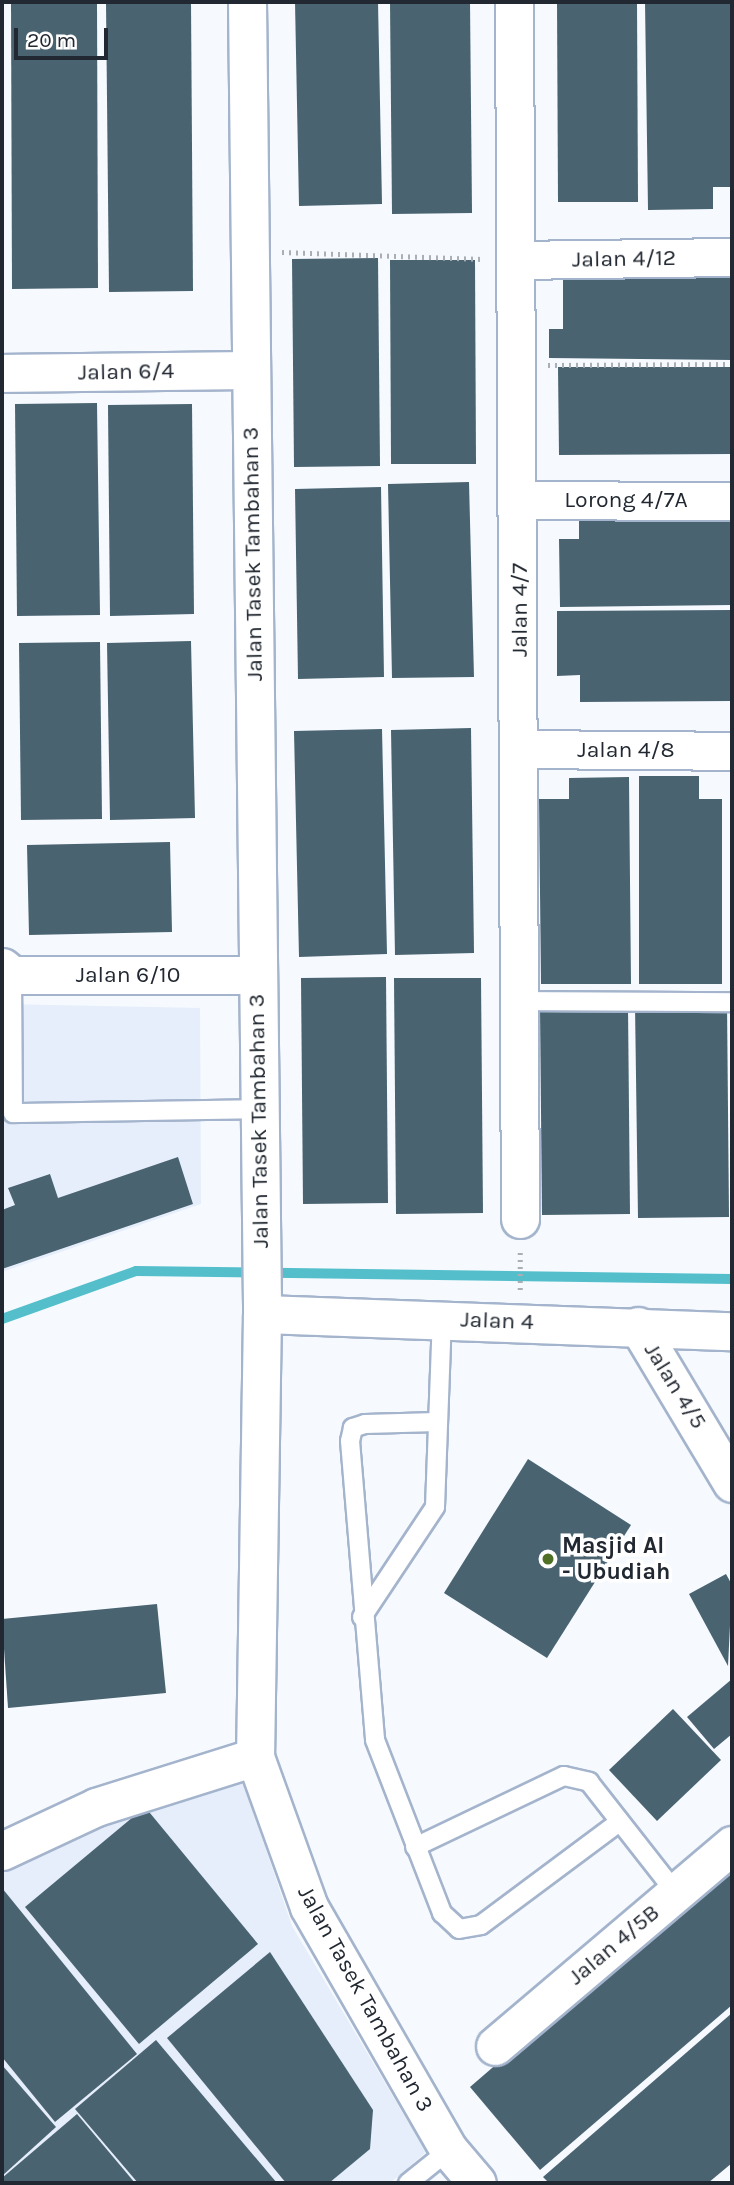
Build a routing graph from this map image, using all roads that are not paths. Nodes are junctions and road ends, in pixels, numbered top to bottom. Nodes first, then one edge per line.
1 (247, 2) edge
2 (514, 2) edge
3 (732, 257) edge
4 (515, 260) junction
5 (251, 370) junction
6 (2, 373) edge
7 (520, 500) junction
8 (732, 501) edge
9 (520, 749) junction
10 (732, 751) edge
11 (7, 971) edge
12 (257, 975) junction
13 (519, 1001) junction
14 (732, 1002) edge
15 (258, 1109) junction
16 (520, 1219) road end
17 (262, 1300) junction
18 (442, 1320) junction
19 (638, 1326) junction
20 (732, 1331) edge
21 (437, 1422) junction
22 (732, 1483) edge
23 (362, 1617) junction
24 (255, 1757) junction
25 (619, 1822) junction
26 (732, 1845) edge
27 (415, 1847) junction
28 (2, 1851) edge
29 (676, 1893) junction
30 (495, 2046) dead end
31 (449, 2150) junction
32 (408, 2183) edge
33 (477, 2183) edge

1 - 5 street, Jalan Tasek Tambahan 3
2 - 4 street, Jalan 4/7
3 - 4 street, Jalan 4/12
4 - 7 street, Jalan 4/7
5 - 6 street, Jalan 6/4
5 - 12 street, Jalan Tasek Tambahan 3
7 - 8 street, Lorong 4/7A
7 - 9 street, Jalan 4/7
9 - 10 street, Jalan 4/8
9 - 13 street, Jalan 4/7
11 - 12 street, Jalan 6/10
11 - 15 lane
12 - 15 street, Jalan Tasek Tambahan 3
13 - 14 lane
13 - 16 street, Jalan 4/7
15 - 17 street, Jalan Tasek Tambahan 3
17 - 18 street, Jalan 4
17 - 24 street, Jalan Tasek Tambahan 3
18 - 19 street, Jalan 4
18 - 21 lane
19 - 20 street, Jalan 4
19 - 22 street, Jalan 4/5
21 - 23 lane
21 - 23 lane
23 - 27 lane
24 - 28 street
24 - 31 street, Jalan Tasek Tambahan 3
25 - 27 lane
25 - 27 lane
25 - 29 lane
26 - 29 street, Jalan 4/5B
29 - 30 street, Jalan 4/5B
31 - 32 lane
31 - 33 street, Jalan Tasek Tambahan 3

